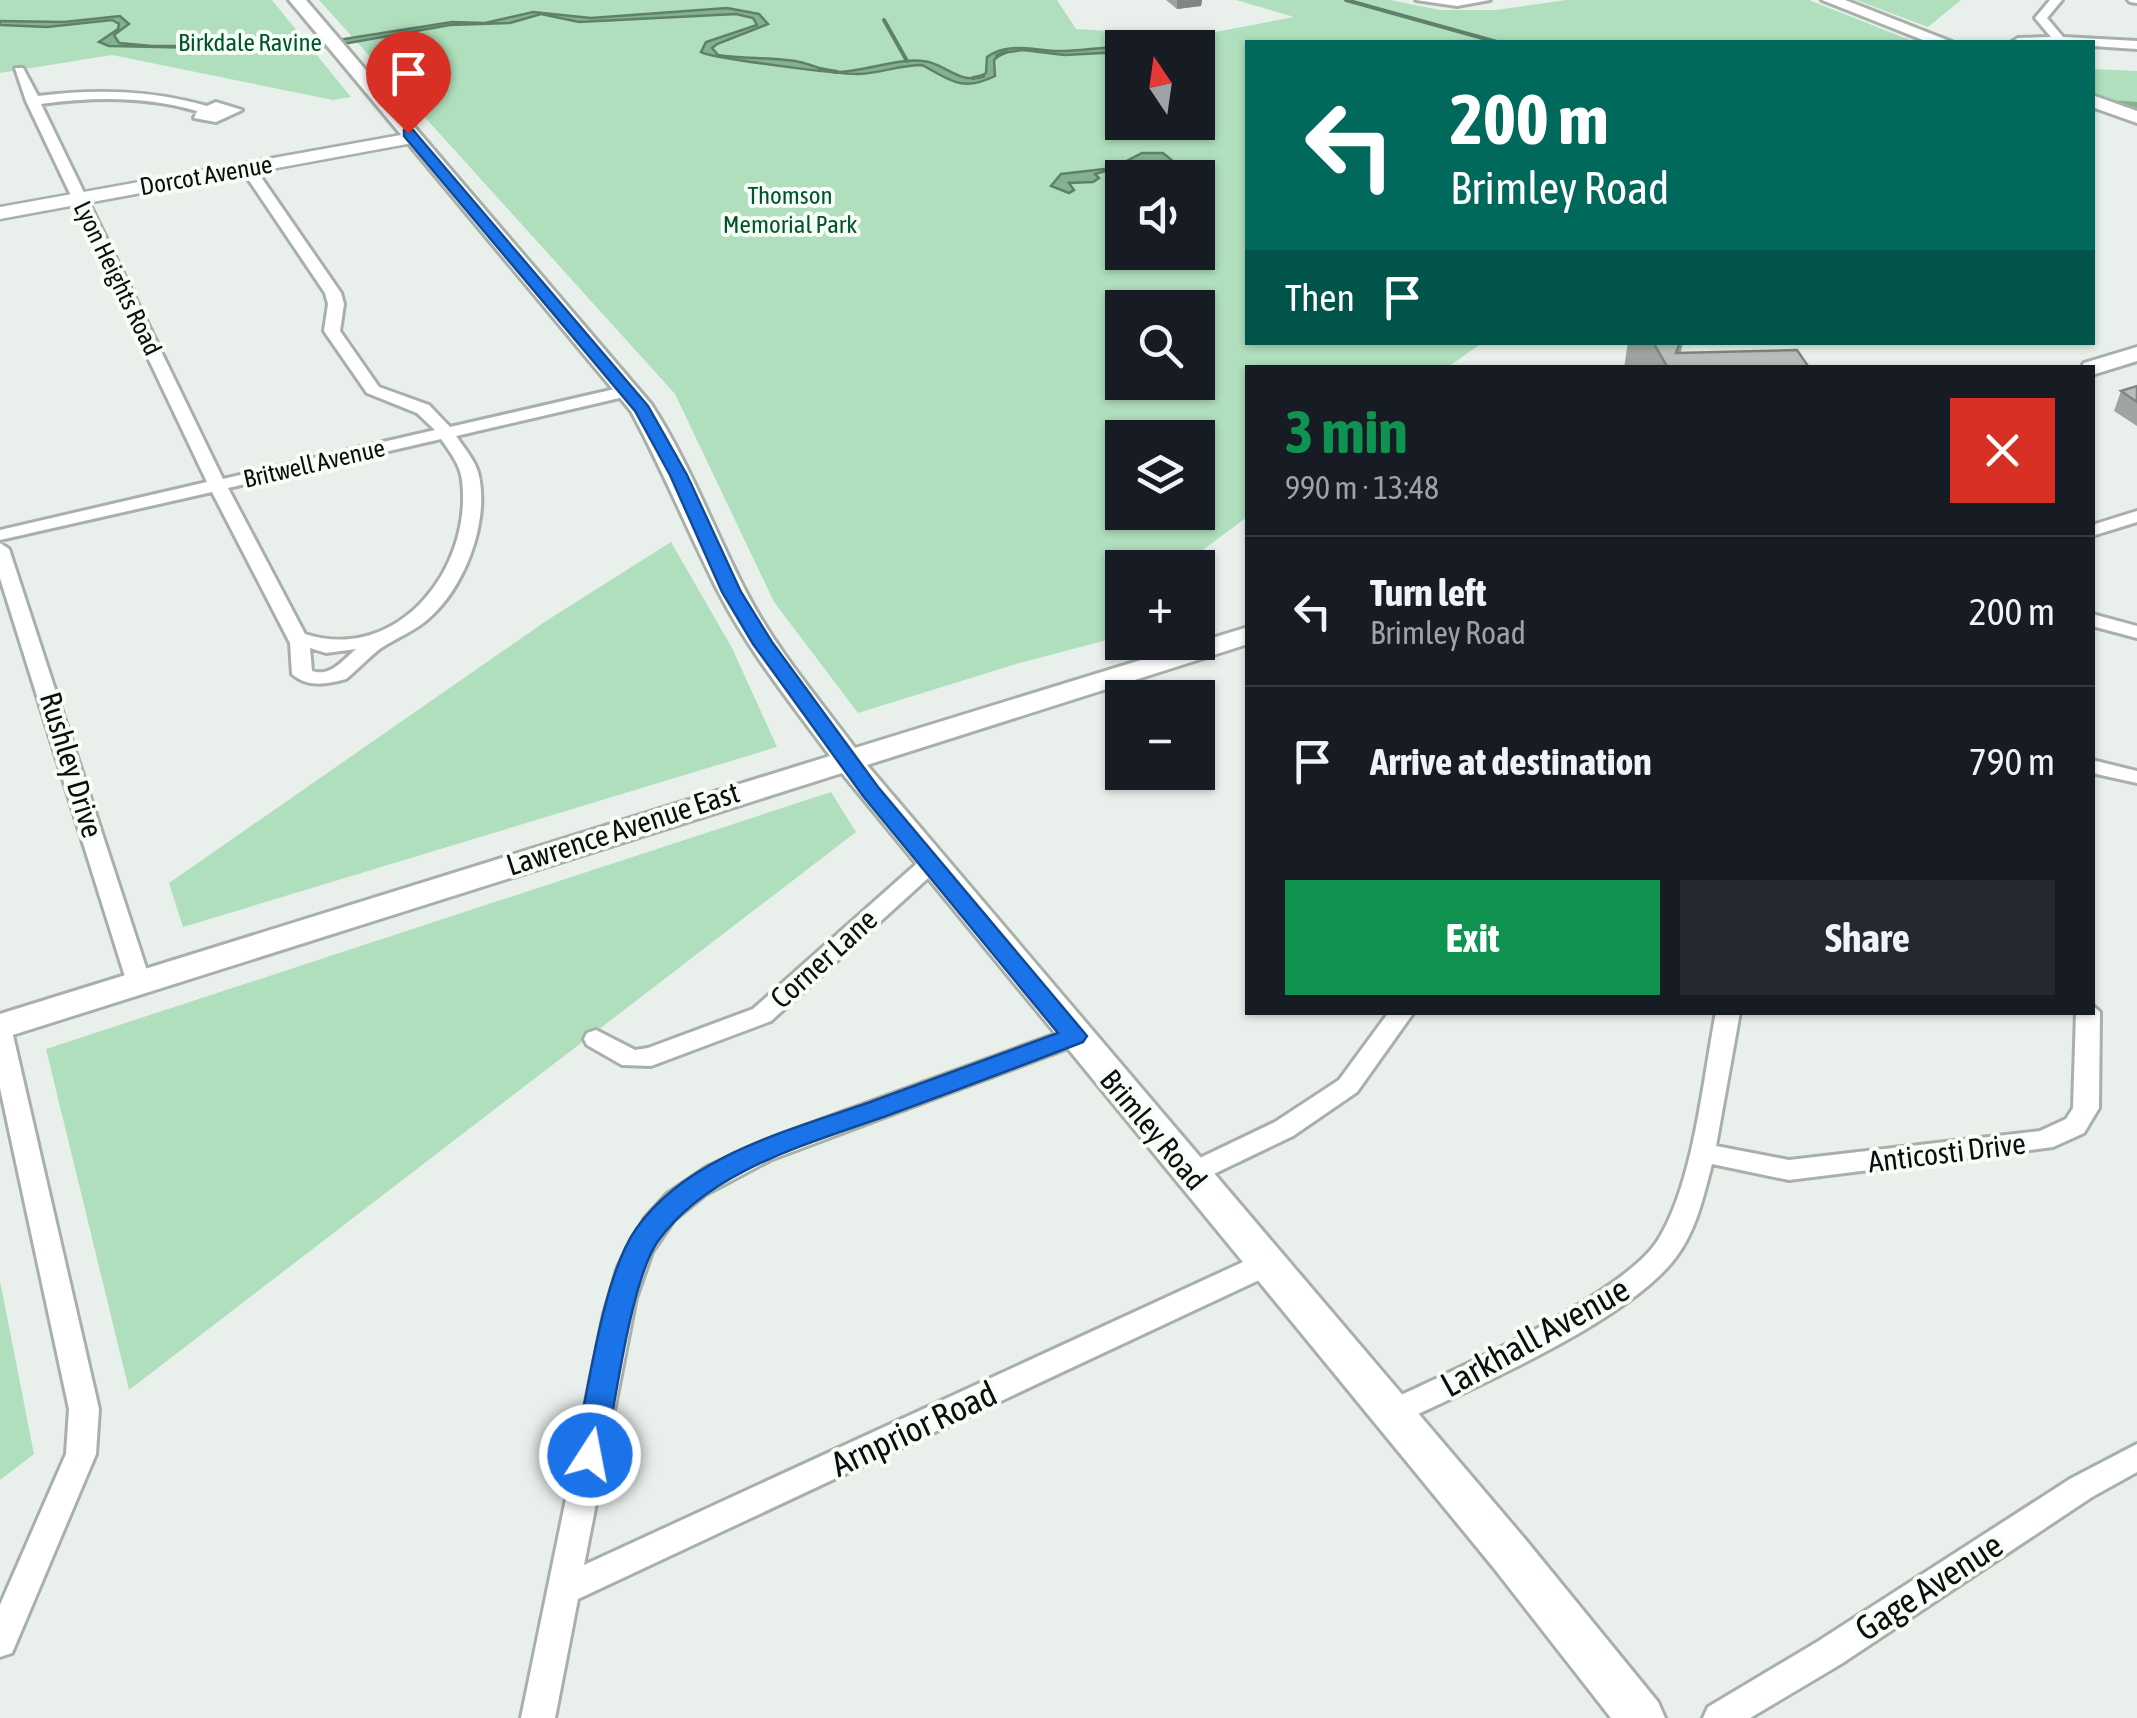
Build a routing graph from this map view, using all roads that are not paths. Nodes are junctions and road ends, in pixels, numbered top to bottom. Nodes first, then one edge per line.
1 (297, 0) edge
2 (1422, 0) edge
3 (1484, 0) edge
4 (1830, 0) edge
5 (2056, 0) edge
6 (1938, 40) edge
7 (2060, 40) edge
8 (2095, 42) edge
9 (2137, 44) edge
10 (0, 79) edge
11 (32, 101) junction
12 (2095, 101) edge
13 (206, 108) dead end
14 (2131, 115) edge
15 (412, 138) junction
16 (248, 167) junction
17 (79, 198) junction
18 (0, 213) edge
19 (2137, 354) edge
20 (2095, 367) edge
21 (628, 391) junction
22 (445, 433) junction
23 (218, 486) junction
24 (2137, 516) edge
25 (2095, 530) edge
26 (0, 535) edge
27 (0, 549) edge
28 (2095, 621) edge
29 (2137, 632) edge
30 (295, 637) junction
31 (1245, 637) edge
32 (384, 638) junction
33 (846, 759) junction
34 (2095, 767) edge
35 (2137, 777) edge
36 (930, 864) junction
37 (139, 983) junction
38 (1400, 1015) edge
39 (1727, 1015) edge
40 (2088, 1015) edge
41 (0, 1029) edge
42 (1074, 1036) junction
43 (596, 1039) dead end
44 (1700, 1152) junction
45 (1190, 1174) junction
46 (1264, 1266) junction
47 (1388, 1414) junction
48 (2137, 1457) edge
49 (563, 1590) junction
50 (0, 1642) edge
51 (538, 1718) edge
52 (1641, 1718) edge
53 (1720, 1718) edge

1 - 15 main road, Brimley Road
2 - 3 street
4 - 6 main road
5 - 7 street
8 - 9 street
10 - 11 street, Lyon Heights Road
11 - 13 street
11 - 17 street, Lyon Heights Road
12 - 14 main road
15 - 16 street, Dorcot Avenue
15 - 21 main road, Brimley Road
16 - 17 street, Dorcot Avenue
16 - 22 street
17 - 18 street, Dorcot Avenue
17 - 23 street, Lyon Heights Road
19 - 20 main road
21 - 22 street, Britwell Avenue
21 - 33 main road, Brimley Road
22 - 23 street, Britwell Avenue
22 - 32 street
23 - 26 street, Britwell Avenue
23 - 30 street, Lyon Heights Road
24 - 25 street
27 - 37 street, Rushley Drive
28 - 29 street
30 - 32 street
30 - 32 street, Lyon Heights Road
31 - 33 main road, Lawrence Avenue East
33 - 36 main road, Brimley Road
33 - 37 main road, Lawrence Avenue East
34 - 35 street
36 - 42 main road, Brimley Road
36 - 43 street, Corner Lane
37 - 41 main road, Lawrence Avenue East
38 - 45 street
39 - 44 street, Larkhall Avenue
40 - 44 street, Anticosti Drive
41 - 50 street
42 - 45 main road, Brimley Road
42 - 49 street
44 - 47 street, Larkhall Avenue
45 - 46 main road, Brimley Road
46 - 47 main road, Brimley Road
46 - 49 street, Arnprior Road
47 - 52 main road, Brimley Road
48 - 53 street, Gage Avenue
49 - 51 street

